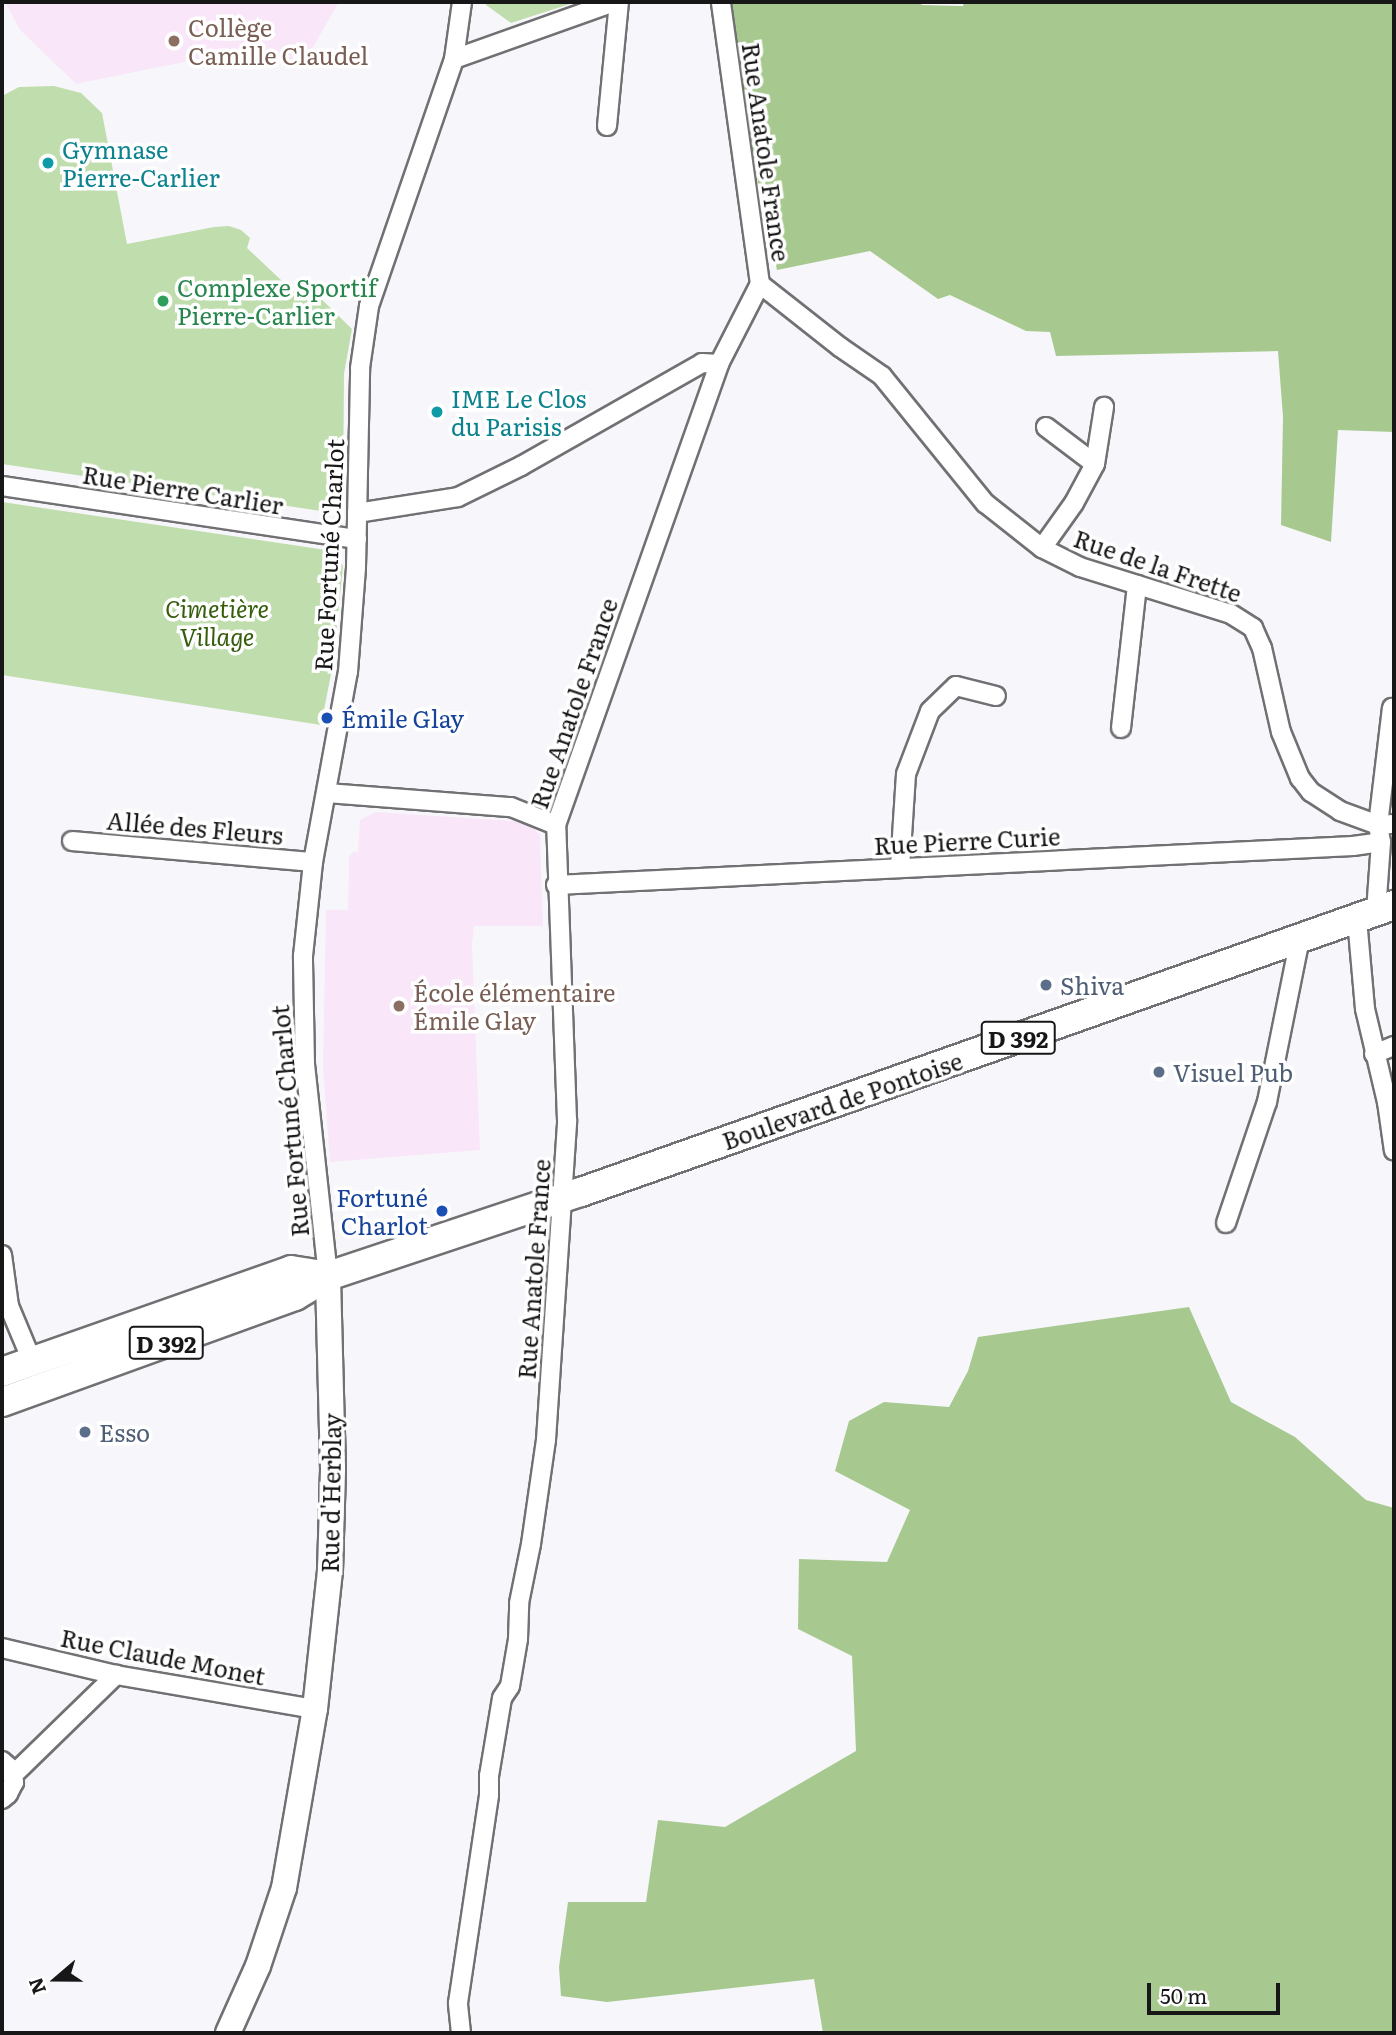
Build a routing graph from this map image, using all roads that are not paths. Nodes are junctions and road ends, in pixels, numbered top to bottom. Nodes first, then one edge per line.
1 (462, 2) edge
2 (617, 2) edge
3 (721, 2) edge
4 (454, 59) junction
5 (607, 127) dead end
6 (760, 284) junction
7 (719, 364) junction
8 (1104, 407) dead end
9 (1046, 427) dead end
10 (1095, 464) junction
11 (2, 486) edge
12 (357, 513) junction
13 (357, 539) junction
14 (1042, 548) junction
15 (1137, 585) junction
16 (996, 696) dead end
17 (1392, 708) dead end
18 (1121, 728) dead end
19 (327, 793) junction
20 (556, 825) junction
21 (1384, 830) edge
22 (72, 841) dead end
23 (313, 862) junction
24 (900, 867) junction
25 (556, 885) junction
26 (1376, 912) edge
27 (1300, 938) junction
28 (1394, 1046) edge
29 (1374, 1054) junction
30 (1390, 1096) edge
31 (1394, 1151) edge
32 (562, 1199) junction
33 (1226, 1223) dead end
34 (2, 1255) edge
35 (328, 1276) junction
36 (32, 1361) junction
37 (2, 1372) edge
38 (2, 1402) edge
39 (2, 1648) edge
40 (116, 1675) junction
41 (315, 1709) junction
42 (8, 1768) edge
43 (2, 1799) edge
44 (228, 2033) edge
45 (461, 2033) edge

1 - 4 street, Rue Fortuné Charlot
2 - 4 street
2 - 5 street
3 - 6 street, Rue Anatole France
4 - 12 street, Rue Fortuné Charlot
6 - 7 street, Rue Anatole France
6 - 14 street, Rue de la Frette
7 - 12 street
7 - 20 street, Rue Anatole France
8 - 10 street
9 - 10 street
10 - 14 street
11 - 13 street, Rue Pierre Carlier
12 - 13 street, Rue Fortuné Charlot
13 - 19 street, Rue Fortuné Charlot
14 - 15 street, Rue de la Frette
15 - 18 street
15 - 21 street, Rue de la Frette
16 - 24 street
17 - 21 street
19 - 20 street
19 - 23 street, Rue Fortuné Charlot
20 - 25 street, Rue Anatole France
21 - 24 street, Rue Pierre Curie
21 - 26 street
22 - 23 street, Allée des Fleurs
23 - 35 street, Rue Fortuné Charlot
24 - 25 street, Rue Pierre Curie
25 - 32 street, Rue Anatole France
26 - 27 main road, Boulevard de Pontoise / D 392
26 - 29 street
27 - 32 main road, Boulevard de Pontoise / D 392
27 - 33 street
28 - 29 street
29 - 30 street
30 - 31 street
32 - 35 main road, Boulevard de Pontoise / D 392
32 - 45 street, Rue Anatole France
34 - 36 street
35 - 36 main road, Boulevard de Pontoise / D 392
35 - 38 main road, Boulevard de Pontoise / D 392
35 - 41 main road, Rue d'Herblay
36 - 37 main road, Boulevard de Pontoise / D 392
39 - 40 street, Rue Claude Monet
40 - 41 street, Rue Claude Monet
40 - 42 street
41 - 44 main road, Rue d'Herblay
42 - 43 street

